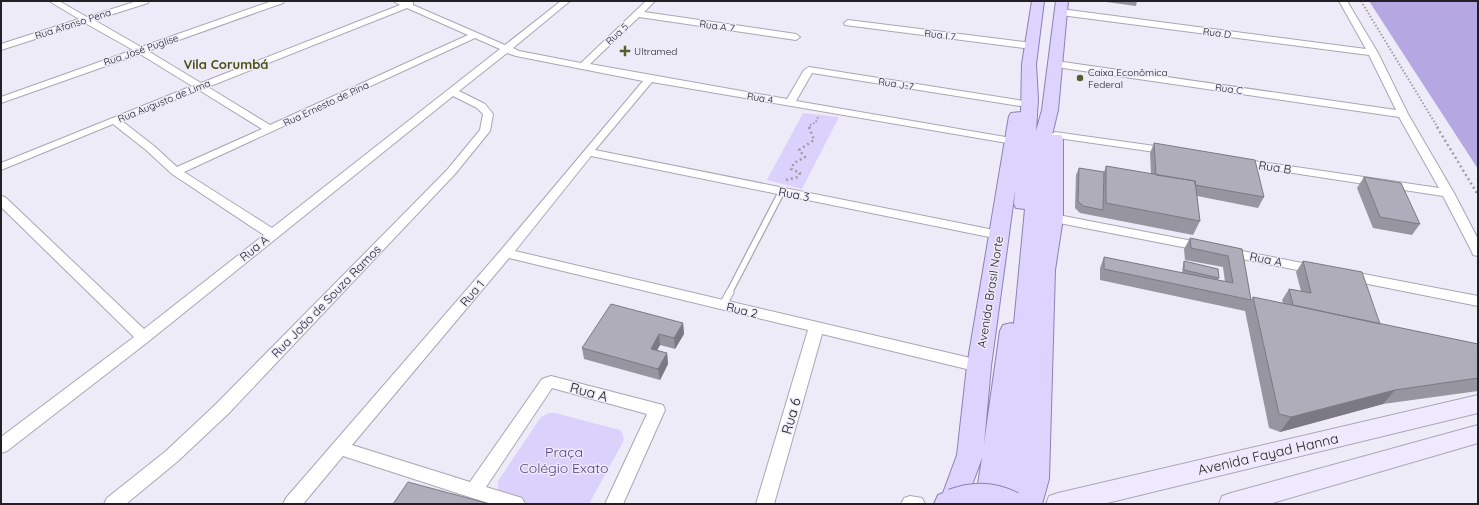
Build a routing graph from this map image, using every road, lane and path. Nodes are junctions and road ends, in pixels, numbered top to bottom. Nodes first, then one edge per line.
1 (53, 1) edge
2 (144, 1) edge
3 (280, 1) edge
4 (397, 1) edge
5 (417, 1) edge
6 (566, 1) edge
7 (651, 1) edge
8 (1038, 1) edge
9 (1340, 1) edge
10 (1361, 1) edge
11 (407, 5) junction
12 (1062, 7) edge
13 (638, 14) junction
14 (87, 20) junction
15 (848, 23) dead end
16 (475, 35) junction
17 (796, 37) dead end
18 (1032, 46) junction
19 (1, 47) edge
20 (507, 49) junction
21 (140, 50) junction
22 (1373, 53) junction
23 (1056, 64) junction
24 (582, 66) junction
25 (650, 79) junction
26 (1029, 82) junction
27 (199, 87) junction
28 (451, 91) junction
29 (1, 100) edge
30 (790, 103) junction
31 (1020, 103) junction
32 (1050, 110) junction
33 (820, 113) dead end
34 (1403, 114) junction
35 (114, 120) junction
36 (270, 129) junction
37 (1055, 135) junction
38 (1013, 141) junction
39 (588, 152) junction
40 (1180, 153) edge
41 (1228, 160) edge
42 (1, 167) edge
43 (176, 172) junction
44 (791, 178) dead end
45 (782, 191) junction
46 (1448, 193) junction
47 (1478, 195) edge
48 (1, 200) edge
49 (1053, 218) junction
50 (272, 234) junction
51 (999, 235) junction
52 (1478, 252) edge
53 (506, 253) junction
54 (1478, 301) edge
55 (724, 305) junction
56 (816, 328) junction
57 (144, 337) junction
58 (979, 366) junction
59 (1478, 404) edge
60 (1478, 434) edge
61 (1, 446) edge
62 (339, 448) junction
63 (474, 490) junction
64 (950, 502) edge
65 (113, 504) edge
66 (292, 504) edge
67 (516, 504) edge
68 (614, 504) edge
69 (765, 504) edge
70 (910, 504) edge
71 (916, 504) edge
72 (989, 504) edge
73 (1012, 504) edge
74 (1028, 504) edge
75 (1058, 504) edge
76 (1230, 504) edge

1 - 14 street
2 - 14 street, Rua Afonso Pena
3 - 21 street, Rua José Puglise
4 - 11 street, Rua 4
5 - 11 street, Rua Augusto de Lima
6 - 20 street
7 - 13 street, Rua 5
8 - 18 main road, Avenida Brasil Norte
9 - 22 street
10 - 47 path
11 - 16 street, Rua 4
11 - 27 street, Rua Augusto de Lima
12 - 22 street, Rua D
12 - 23 main road
13 - 17 street, Rua A 7
13 - 24 street, Rua 5
14 - 19 street, Rua Afonso Pena
14 - 21 street
15 - 18 street, Rua I 7
16 - 20 street, Rua 4
16 - 36 street, Rua Ernesto de Pina
18 - 26 main road, Avenida Brasil Norte
20 - 24 street, Rua 4
20 - 28 street, Rua A
21 - 27 street
21 - 29 street, Rua José Puglise
22 - 34 street
23 - 32 main road
23 - 34 street, Rua C
24 - 25 street, Rua 4
25 - 30 street, Rua 4
25 - 39 street, Rua 1
26 - 31 main road, Avenida Brasil Norte
26 - 72 main road, Avenida Brasil Norte
27 - 35 street, Rua Augusto de Lima
27 - 36 street
28 - 50 street, Rua A
28 - 65 street, Rua João de Souza Ramos
30 - 31 street, Rua J-7
30 - 38 street, Rua 4
31 - 38 main road, Avenida Brasil Norte
32 - 37 main road
32 - 73 main road
33 - 44 path
34 - 46 street
35 - 42 street, Rua Augusto de Lima
35 - 43 street
36 - 43 street, Rua Ernesto de Pina
37 - 40 street
37 - 49 main road
38 - 51 main road, Avenida Brasil Norte
39 - 45 street, Rua 3
39 - 53 street, Rua 1
41 - 46 street, Rua B
43 - 50 street
45 - 51 street, Rua 3
45 - 55 lane
46 - 52 street
48 - 57 street
49 - 54 street, Rua A
49 - 74 main road
50 - 57 street, Rua A
51 - 58 main road, Avenida Brasil Norte
53 - 55 street, Rua 2
53 - 62 street, Rua 1
55 - 56 street, Rua 2
56 - 58 street, Rua 2
56 - 69 street, Rua 6
57 - 61 street, Rua A
58 - 64 main road, Avenida Brasil Norte
59 - 75 main road, Avenida Fayad Hanna
60 - 76 main road
62 - 63 street
62 - 66 street, Rua 1
63 - 67 street
63 - 68 street, Rua A
64 - 73 main road, bridge
70 - 71 street

